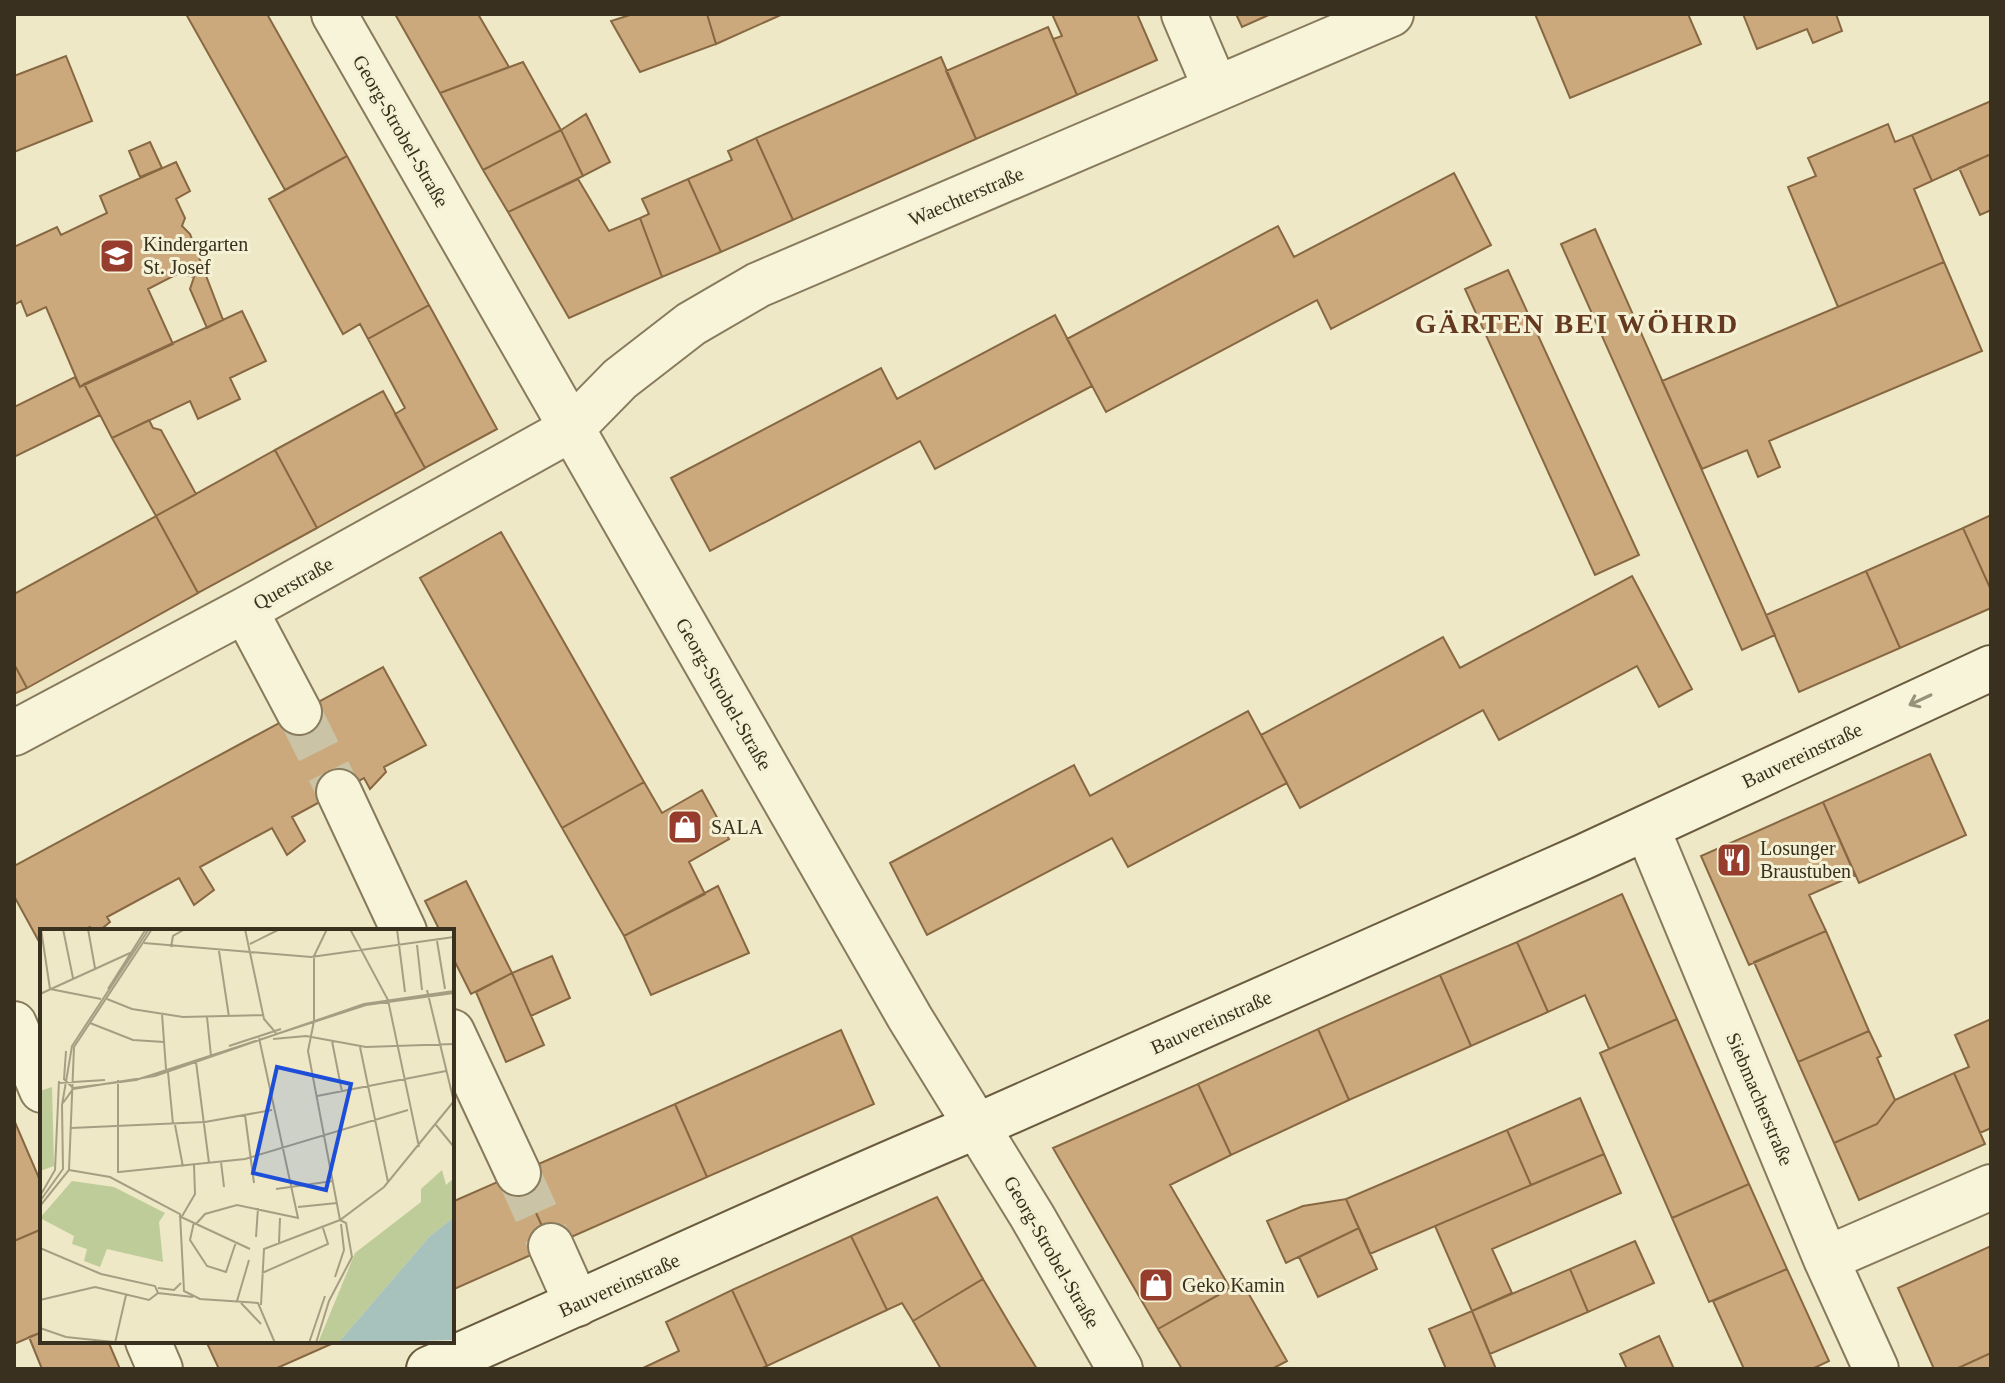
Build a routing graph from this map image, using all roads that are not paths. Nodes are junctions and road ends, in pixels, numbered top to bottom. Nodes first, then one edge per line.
1 (334, 14) edge
2 (1184, 14) edge
3 (1391, 14) edge
4 (1216, 89) junction
5 (571, 429) junction
6 (245, 610) junction
7 (1991, 668) edge
8 (299, 712) tunnel mouth
9 (14, 733) edge
10 (339, 792) tunnel mouth
11 (1647, 828) junction
12 (403, 929) edge
13 (14, 1024) edge
14 (454, 1036) edge
15 (40, 1085) edge
16 (977, 1126) junction
17 (518, 1173) tunnel mouth
18 (1991, 1187) edge
19 (551, 1246) tunnel mouth
20 (1826, 1259) junction
21 (577, 1304) junction
22 (149, 1343) edge
23 (160, 1369) edge
24 (429, 1369) edge
25 (1120, 1369) edge
26 (1876, 1369) edge

1 - 5 street, Georg-Strobel-Straße
2 - 4 street
3 - 4 street, Waechterstraße
4 - 5 street, Waechterstraße
5 - 6 street, Querstraße
5 - 16 street, Georg-Strobel-Straße
6 - 8 street
6 - 9 street, Querstraße
7 -> 11 street, Bauvereinstraße
10 - 12 street
11 - 16 street, Bauvereinstraße
11 - 20 street, Siebmacherstraße
13 - 15 street
14 - 17 street
16 - 21 street, Bauvereinstraße
16 - 25 street, Georg-Strobel-Straße
18 - 20 street
19 - 21 street
20 - 26 street, Siebmacherstraße
21 - 24 street, Bauvereinstraße
22 - 23 street

